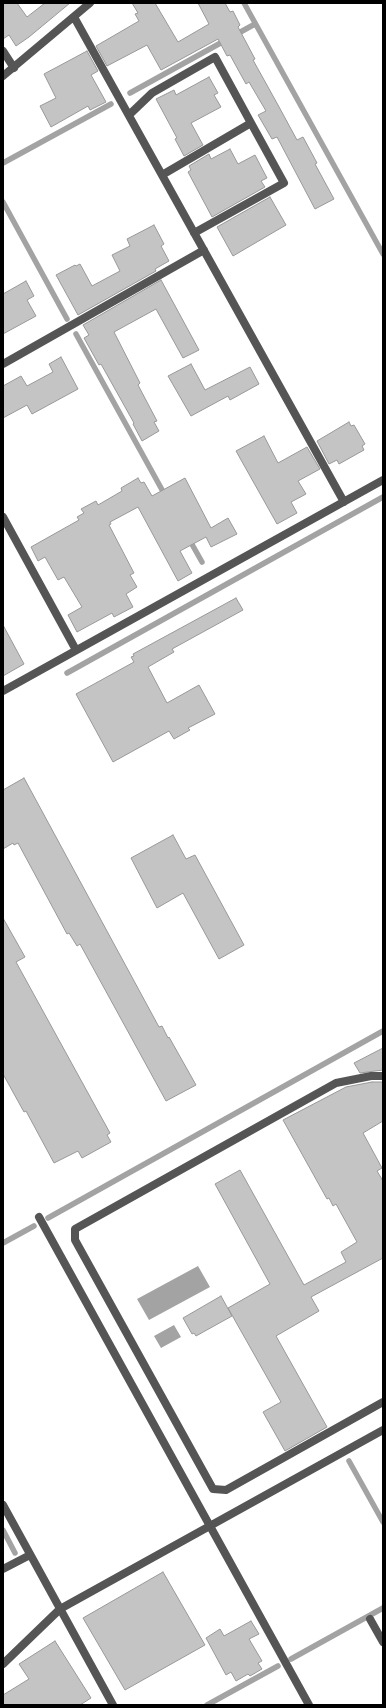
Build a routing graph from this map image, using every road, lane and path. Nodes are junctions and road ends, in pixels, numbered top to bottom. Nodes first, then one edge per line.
1 (90, 3) edge
2 (74, 17) junction
3 (3, 51) edge
4 (14, 68) junction
5 (3, 76) edge
6 (129, 115) junction
7 (251, 123) junction
8 (162, 175) junction
9 (194, 233) junction
10 (204, 250) junction
11 (3, 364) edge
12 (383, 480) edge
13 (344, 502) junction
14 (3, 517) edge
15 (76, 650) junction
16 (3, 691) edge
17 (383, 1076) edge
18 (38, 1217) dead end
19 (383, 1402) edge
20 (383, 1430) edge
21 (3, 1506) edge
22 (210, 1526) junction
23 (30, 1555) junction
24 (3, 1569) edge
25 (60, 1609) junction
26 (370, 1619) dead end
27 (383, 1642) edge
28 (3, 1664) edge
29 (113, 1705) edge
30 (309, 1705) edge

1 - 2 street
2 - 4 street
2 - 6 street
3 - 4 street
4 - 5 street
6 - 7 street
6 - 8 street
7 - 8 street
7 - 9 street
8 - 9 street
9 - 10 street
10 - 11 street
10 - 13 street
12 - 13 street
13 - 15 street
14 - 15 street
15 - 16 street
17 - 19 street
18 - 22 street
20 - 22 street
21 - 23 street
22 - 25 street
22 - 30 street
23 - 24 street
23 - 25 street
25 - 28 street
25 - 29 street
26 - 27 street

